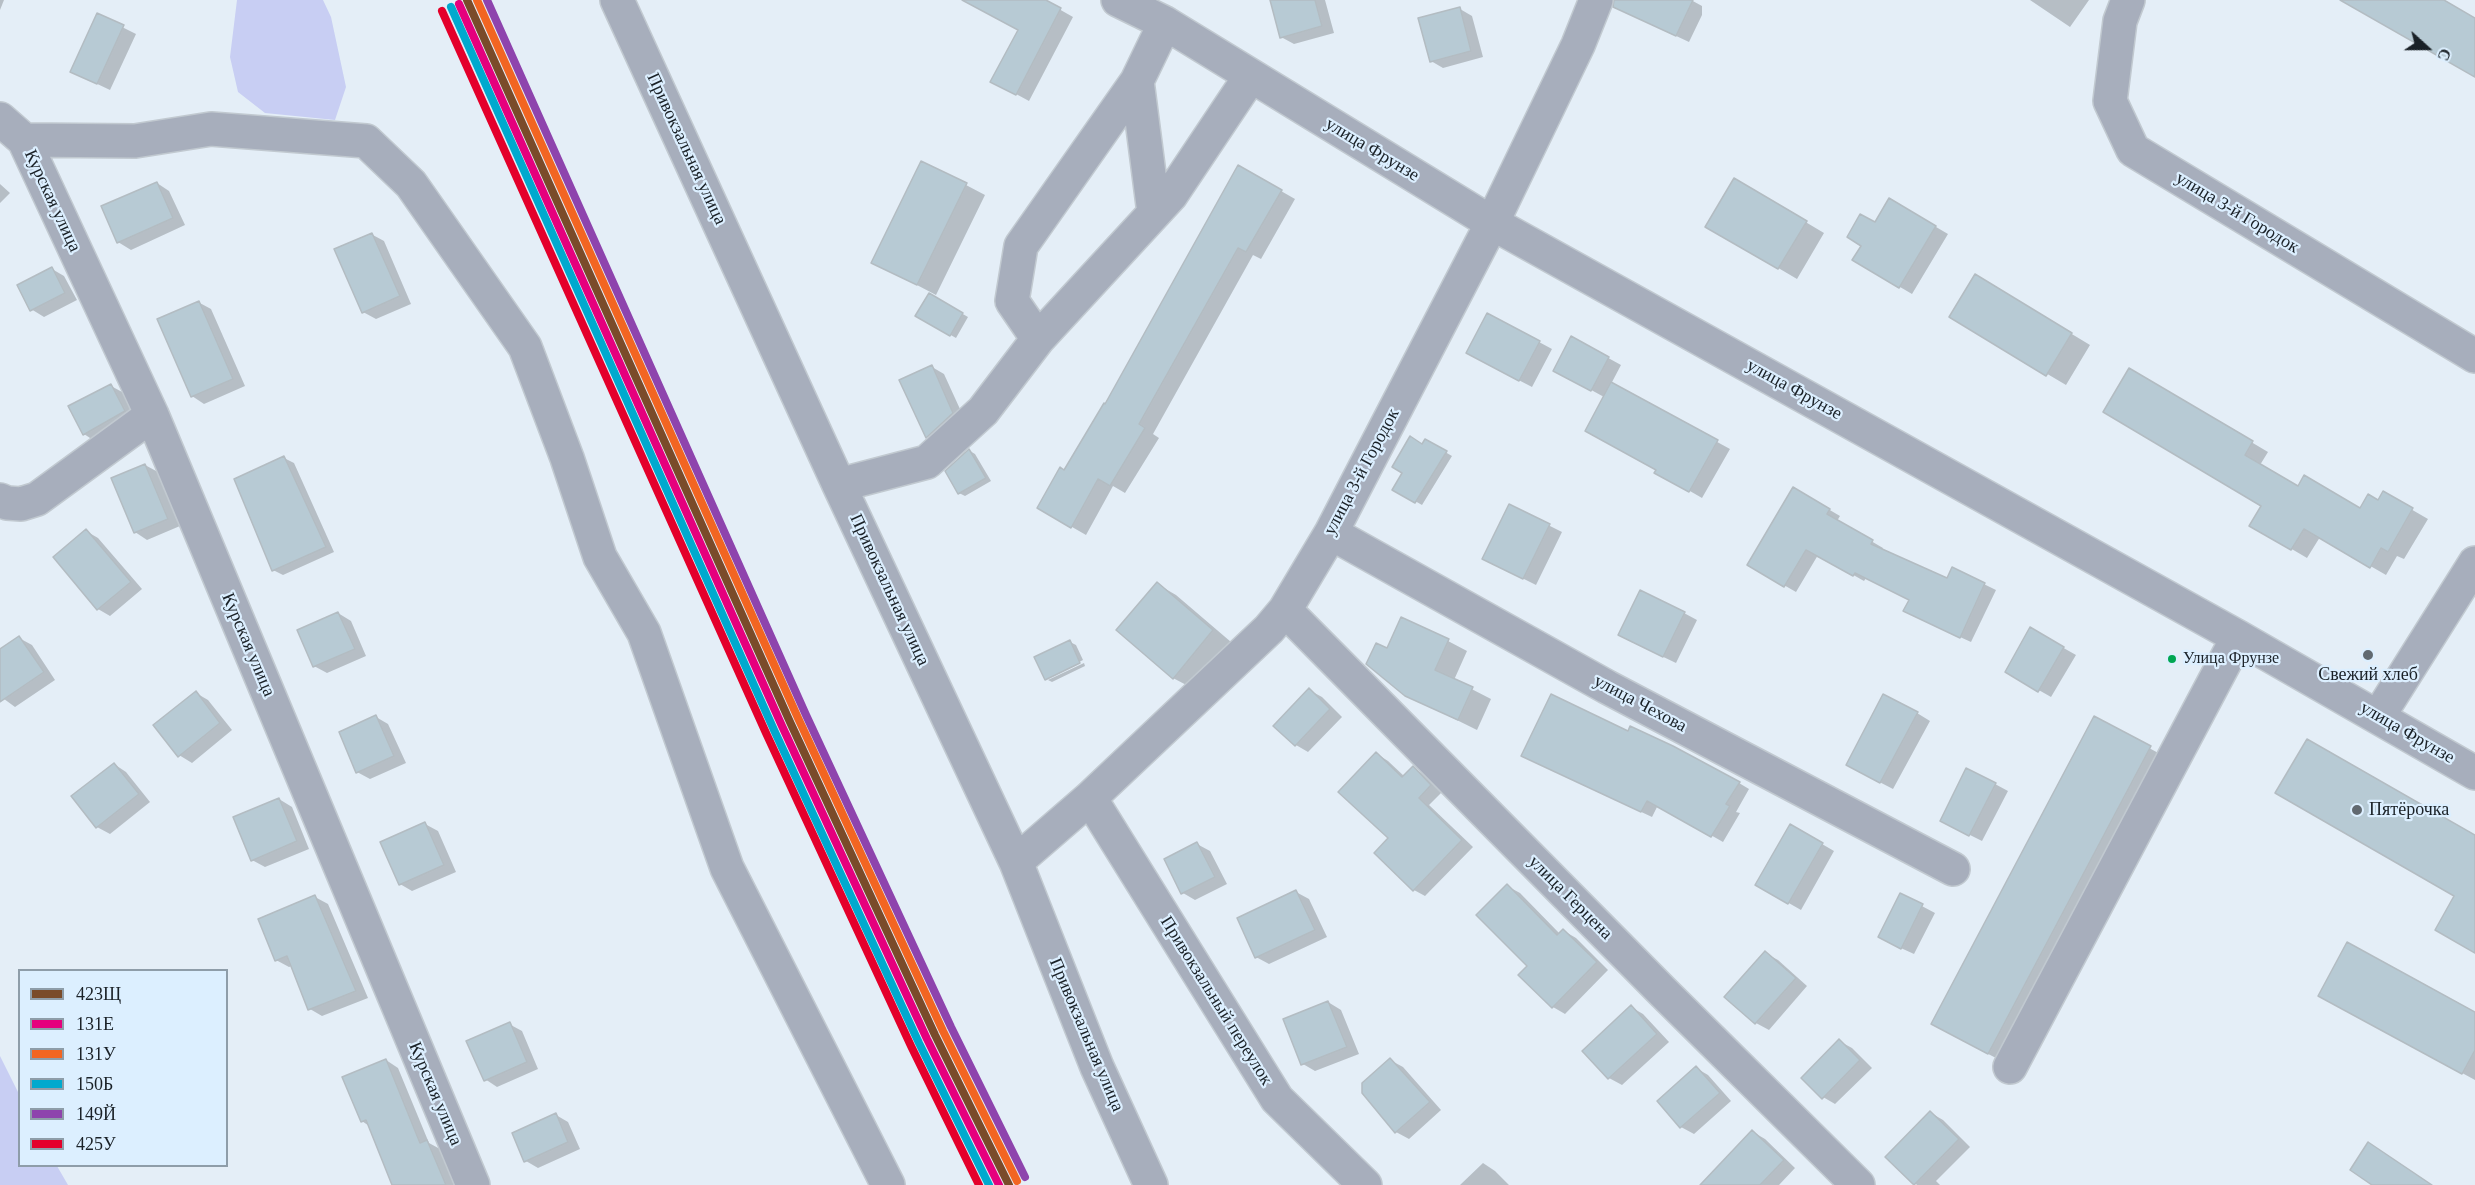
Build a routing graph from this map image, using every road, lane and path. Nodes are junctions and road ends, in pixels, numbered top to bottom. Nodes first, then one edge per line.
1 (617, 0) edge
2 (1118, 0) edge
3 (1596, 0) edge
4 (2128, 0) edge
5 (1165, 23) junction
6 (1250, 77) junction
7 (1137, 81) junction
8 (12, 130) edge
9 (1154, 213) junction
10 (1492, 223) junction
11 (1038, 339) junction
12 (2475, 356) edge
13 (152, 415) junction
14 (839, 485) junction
15 (0, 500) edge
16 (1331, 533) junction
17 (2475, 563) edge
18 (1285, 610) junction
19 (2238, 637) junction
20 (2378, 717) junction
21 (2475, 773) edge
22 (1090, 798) junction
23 (1016, 862) junction
24 (1953, 869) dead end
25 (2010, 1067) dead end
26 (473, 1185) edge
27 (888, 1185) edge
28 (1151, 1185) edge
29 (1365, 1185) edge
30 (1858, 1185) edge

1 - 14 street, Привокзальная улица
2 - 5 street, улица Фрунзе
3 - 10 street, улица 3-й Городок
4 - 12 street, улица 3-й Городок
5 - 6 street, улица Фрунзе
5 - 7 street
6 - 9 street
6 - 10 street, улица Фрунзе
7 - 9 street
7 - 11 street
8 - 13 street, Курская улица
8 - 27 street
9 - 11 street
10 - 16 street, улица 3-й Городок
10 - 19 street, улица Фрунзе
11 - 14 street
13 - 15 street
13 - 26 street, Курская улица
14 - 23 street, Привокзальная улица
16 - 18 street, улица 3-й Городок
16 - 24 street, улица Чехова
17 - 20 street
18 - 22 street, улица 3-й Городок
18 - 30 street, улица Герцена
19 - 20 street, улица Фрунзе
19 - 25 street
20 - 21 street, улица Фрунзе
22 - 23 street, улица 3-й Городок
22 - 29 street, Привокзальный переулок
23 - 28 street, Привокзальная улица

